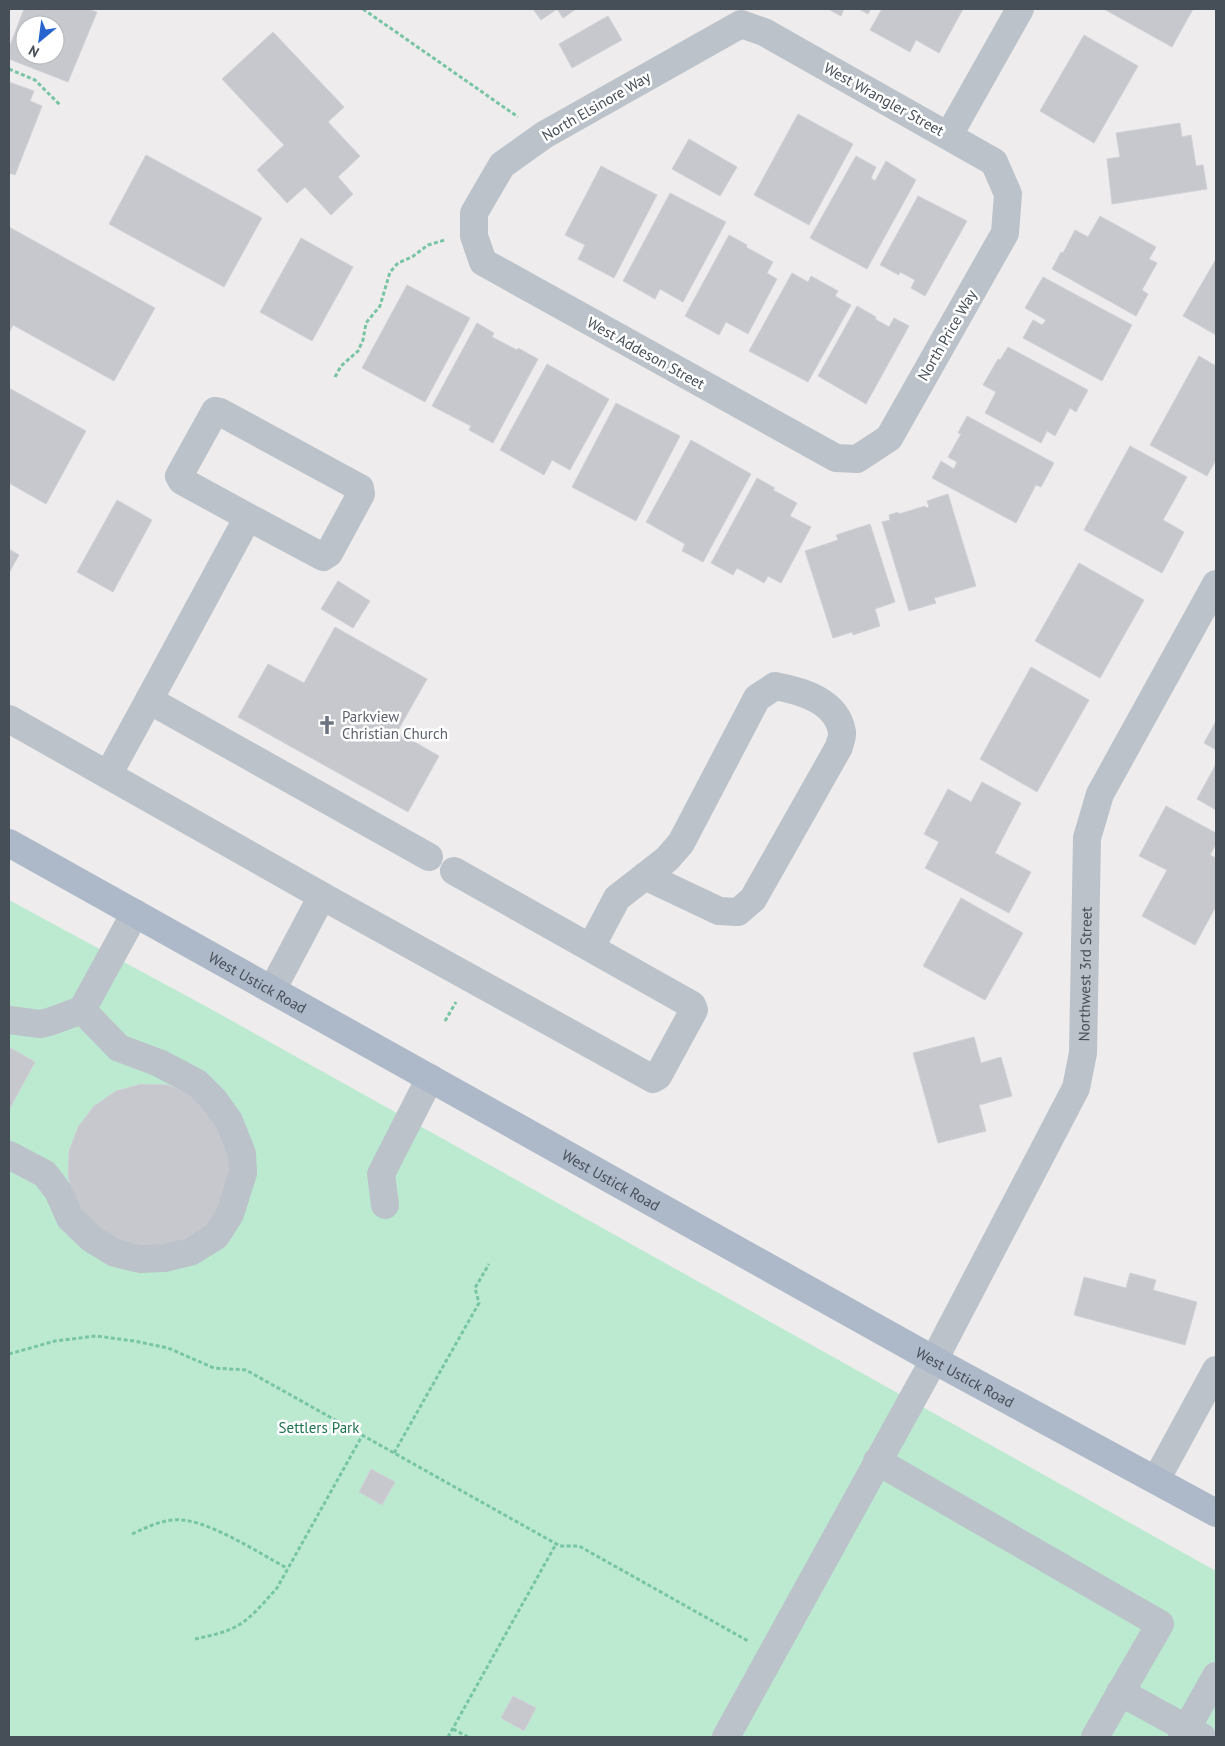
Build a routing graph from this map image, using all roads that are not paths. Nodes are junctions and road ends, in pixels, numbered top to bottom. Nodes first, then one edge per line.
1 (1020, 9) edge
2 (741, 24) joint
3 (949, 135) junction
4 (1008, 194) joint
5 (474, 214) joint
6 (856, 459) joint
7 (248, 517) junction
8 (1216, 584) edge
9 (149, 700) junction
10 (9, 719) edge
11 (108, 775) junction
12 (9, 843) edge
13 (429, 857) dead end
14 (454, 871) dead end
15 (645, 876) junction
16 (322, 896) junction
17 (135, 914) junction
18 (591, 947) junction
19 (272, 990) junction
20 (82, 1010) junction
21 (9, 1020) edge
22 (430, 1078) junction
23 (9, 1156) edge
24 (385, 1205) dead end
25 (934, 1360) junction
26 (1216, 1370) edge
27 (877, 1461) junction
28 (1156, 1480) junction
29 (1216, 1513) edge
30 (1216, 1676) edge
31 (1120, 1692) junction
32 (1190, 1735) edge
33 (726, 1737) edge
34 (1095, 1737) edge

1 - 3 street
2 - 3 street, West Wrangler Street
2 - 5 street, North Elsinore Way
3 - 4 street, West Wrangler Street
4 - 6 street, North Price Way
5 - 6 street, West Addeson Street
7 - 7 street
7 - 9 street
8 - 25 street, Northwest 3rd Street
9 - 11 street
9 - 13 street
10 - 11 street
11 - 16 street
12 - 17 main road, West Ustick Road
14 - 18 street
15 - 15 street
15 - 18 street
16 - 18 street
16 - 19 street
17 - 19 main road, West Ustick Road
17 - 20 street
19 - 22 main road, West Ustick Road
20 - 21 street
20 - 23 street
22 - 24 street
22 - 25 main road, West Ustick Road
25 - 27 street, Northwest 3rd Street
25 - 28 main road, West Ustick Road
26 - 28 street
27 - 31 street
27 - 33 street, Northwest 3rd Street
28 - 29 main road, West Ustick Road
30 - 32 street
31 - 32 street
31 - 34 street

